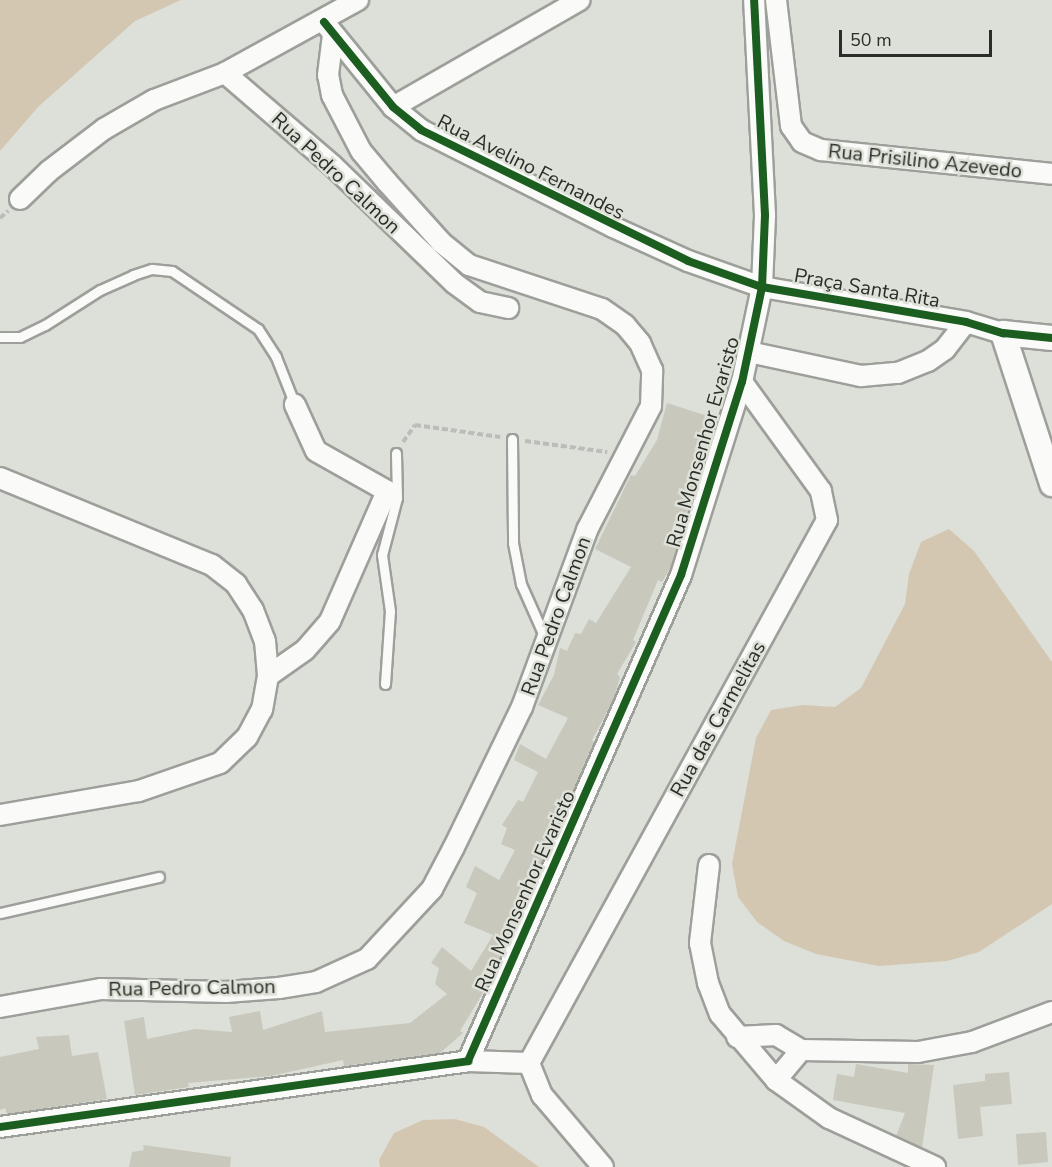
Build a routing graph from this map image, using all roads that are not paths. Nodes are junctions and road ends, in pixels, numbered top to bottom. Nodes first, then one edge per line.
1 (358, 0) edge
2 (580, 0) edge
3 (754, 0) edge
4 (776, 0) edge
5 (328, 28) junction
6 (225, 73) junction
7 (393, 106) junction
8 (1052, 174) edge
9 (20, 199) dead end
10 (762, 287) junction
11 (508, 308) dead end
12 (966, 322) junction
13 (1004, 333) junction
14 (0, 337) edge
15 (1052, 338) edge
16 (748, 352) junction
17 (742, 382) junction
18 (295, 405) joint
19 (512, 439) dead end
20 (396, 453) dead end
21 (0, 478) edge
22 (1052, 484) edge
23 (547, 643) junction
24 (268, 676) junction
25 (386, 684) dead end
26 (0, 815) edge
27 (709, 865) dead end
28 (159, 877) dead end
29 (0, 913) edge
30 (0, 1006) edge
31 (1052, 1012) edge
32 (737, 1037) junction
33 (801, 1050) junction
34 (468, 1061) junction
35 (529, 1063) junction
36 (776, 1080) junction
37 (0, 1127) edge
38 (603, 1167) edge
39 (935, 1167) edge

1 - 5 street
2 - 7 street, Rua Avelino Fernandes
3 - 10 street, Rua Monsenhor Evaristo
4 - 8 street, Rua Prisilino Azevedo
5 - 6 street
5 - 7 street, Rua Avelino Fernandes
5 - 23 street, Rua Pedro Calmon
6 - 9 street
6 - 11 street, Rua Pedro Calmon
7 - 10 street, Rua Avelino Fernandes
10 - 12 street, Praça Santa Rita
10 - 16 street, Rua Monsenhor Evaristo
12 - 13 street, Praça Santa Rita
12 - 16 street, Praça Santa Rita
13 - 15 street
13 - 22 street
14 - 18 lane
16 - 17 street, Rua Monsenhor Evaristo
17 - 34 street, Rua Monsenhor Evaristo
17 - 35 street, Rua das Carmelitas
18 - 24 street
19 - 23 lane
20 - 25 lane
21 - 24 street
23 - 30 street, Rua Pedro Calmon
24 - 26 street
27 - 32 street
28 - 29 lane
31 - 33 street
32 - 33 street
32 - 36 street
33 - 36 street
34 - 35 street
34 - 37 street
35 - 38 street
36 - 39 street

